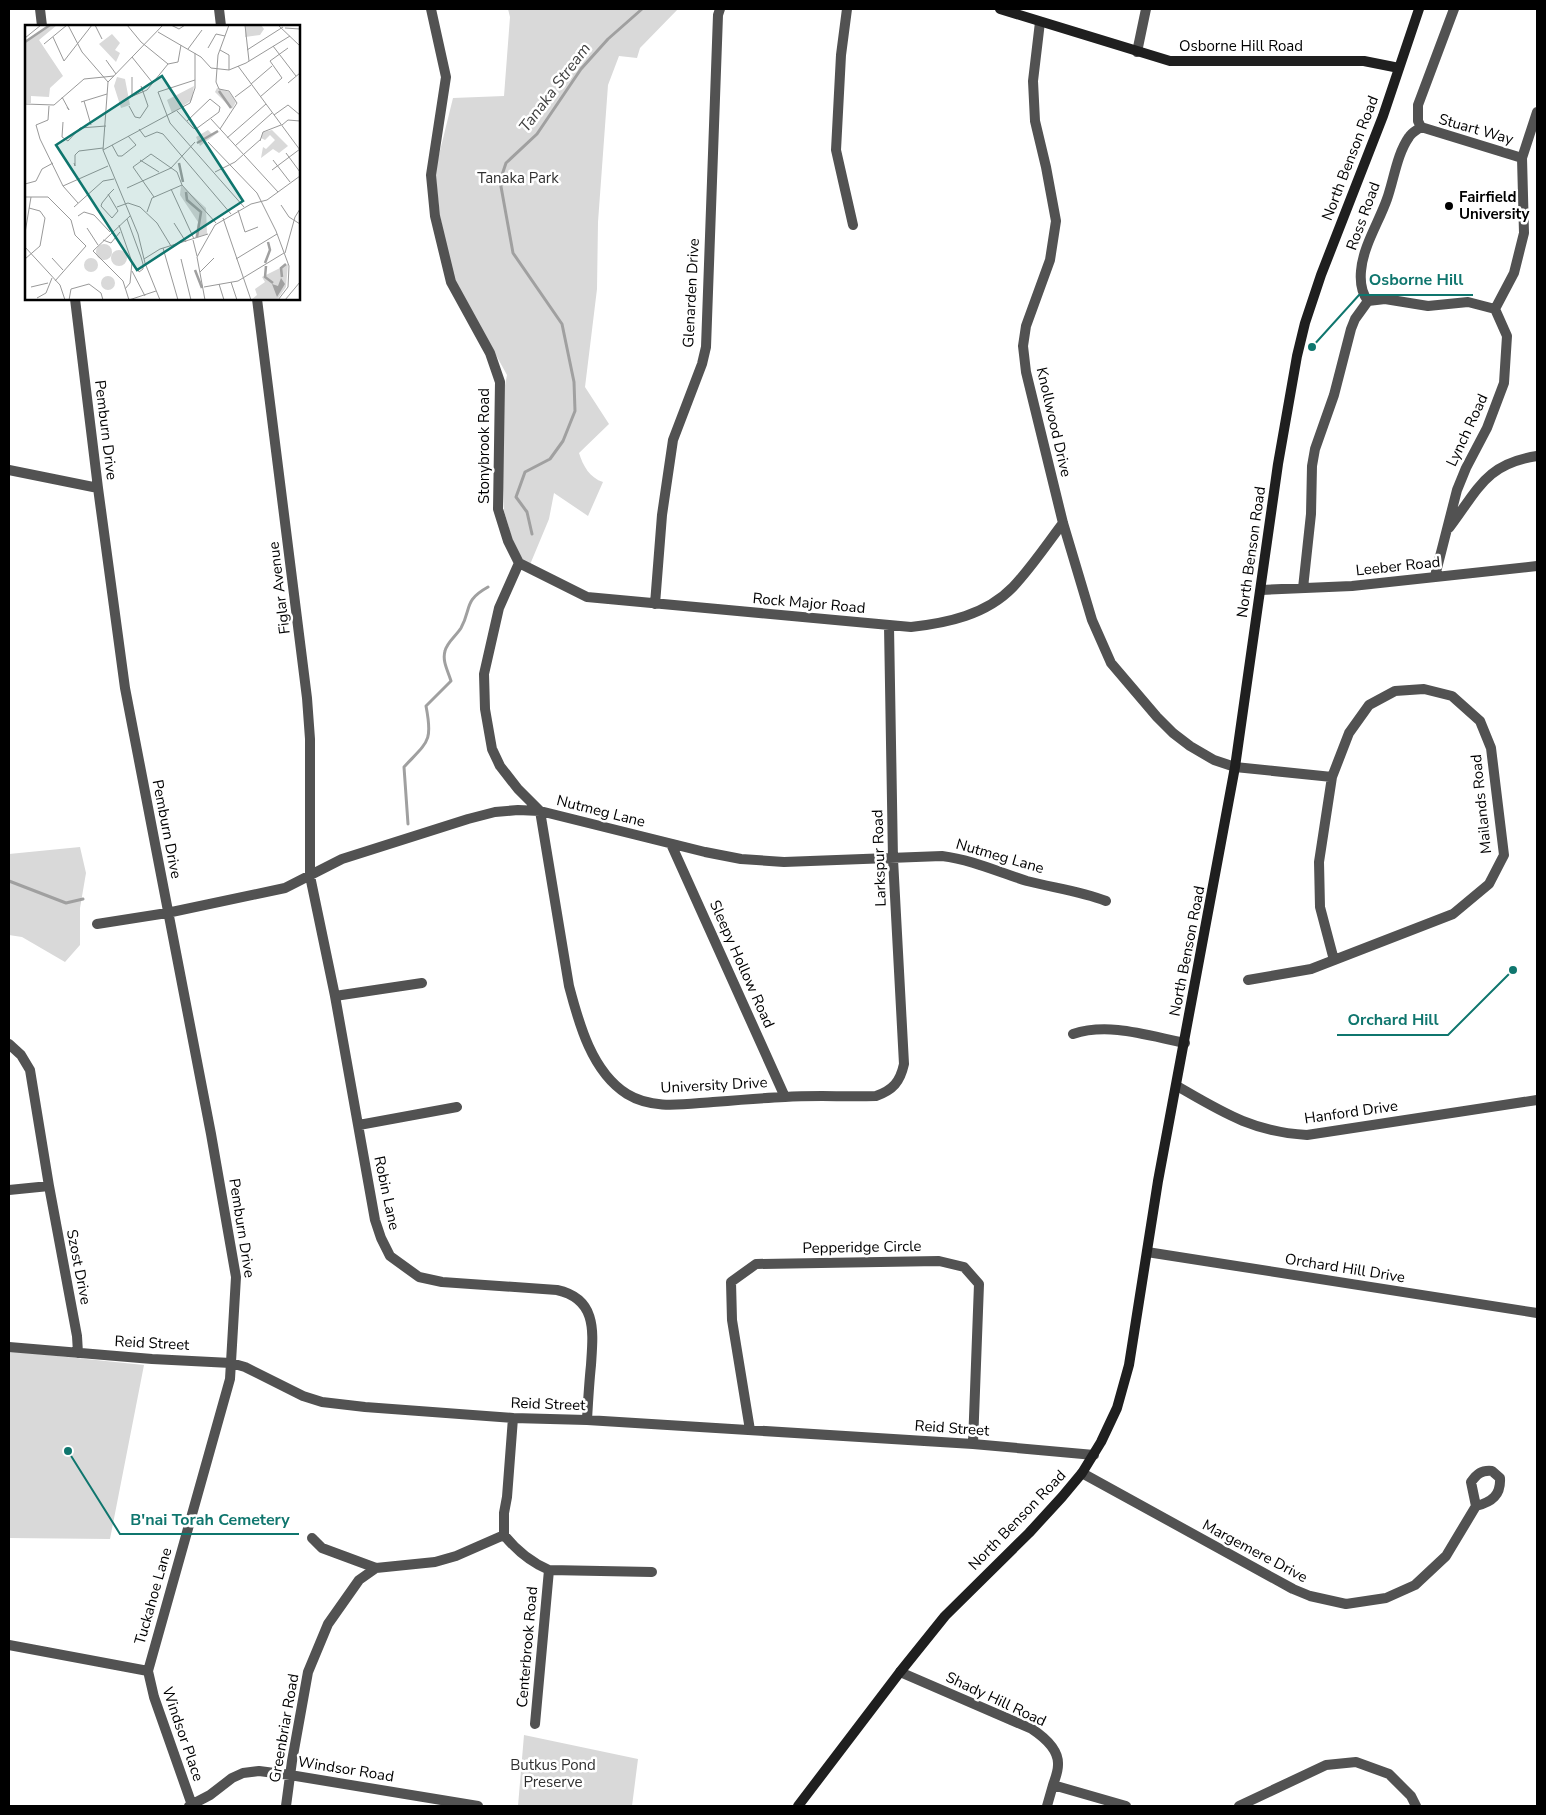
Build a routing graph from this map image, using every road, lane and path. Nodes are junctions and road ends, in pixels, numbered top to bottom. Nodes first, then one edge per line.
1 (40, 9) edge
2 (219, 9) edge
3 (431, 9) edge
4 (720, 9) edge
5 (847, 9) edge
6 (1000, 9) edge
7 (1146, 9) edge
8 (1419, 9) edge
9 (1454, 9) edge
10 (1040, 22) junction
11 (42, 25) edge
12 (221, 25) edge
13 (1136, 52) junction
14 (1399, 68) junction
15 (1537, 112) edge
16 (1421, 127) junction
17 (1522, 158) junction
18 (853, 225) dead end
19 (75, 300) edge
20 (257, 300) edge
21 (1368, 300) junction
22 (1495, 308) junction
23 (1537, 456) edge
24 (9, 470) edge
25 (98, 488) junction
26 (1063, 523) junction
27 (1447, 530) junction
28 (519, 563) junction
29 (1537, 566) edge
30 (1435, 576) junction
31 (1303, 588) junction
32 (1261, 590) junction
33 (655, 604) junction
34 (888, 626) junction
35 (1235, 767) junction
36 (1332, 777) junction
37 (540, 811) junction
38 (671, 844) junction
39 (893, 859) junction
40 (310, 876) junction
41 (1106, 901) dead end
42 (168, 913) junction
43 (97, 924) dead end
44 (1334, 960) junction
45 (1248, 980) dead end
46 (422, 983) dead end
47 (335, 996) junction
48 (1072, 1034) dead end
49 (1185, 1043) junction
50 (9, 1044) edge
51 (894, 1086) joint
52 (1177, 1086) junction
53 (785, 1097) junction
54 (1537, 1100) edge
55 (457, 1107) dead end
56 (359, 1125) junction
57 (49, 1186) junction
58 (9, 1190) edge
59 (1148, 1252) junction
60 (1537, 1313) edge
61 (9, 1347) edge
62 (78, 1353) junction
63 (231, 1363) junction
64 (513, 1418) junction
65 (587, 1420) junction
66 (750, 1430) junction
67 (973, 1444) junction
68 (1094, 1455) junction
69 (1082, 1473) junction
70 (1476, 1506) dead end
71 (504, 1535) junction
72 (312, 1538) dead end
73 (376, 1568) junction
74 (548, 1570) junction
75 (652, 1572) dead end
76 (9, 1645) edge
77 (148, 1671) junction
78 (900, 1672) junction
79 (535, 1724) dead end
80 (290, 1775) junction
81 (1053, 1785) junction
82 (442, 1803) edge
83 (190, 1806) edge
84 (286, 1806) edge
85 (478, 1806) edge
86 (798, 1806) edge
87 (1047, 1806) edge
88 (1126, 1806) edge
89 (1239, 1806) edge
90 (1416, 1806) edge

1 - 11 street
2 - 12 street
3 - 28 street, Stonybrook Road
4 - 33 street, Glenarden Drive
5 - 18 street
6 - 10 main road, Osborne Hill Road
7 - 13 street
8 - 14 main road, North Benson Road
9 - 16 street
10 - 13 main road, Osborne Hill Road
10 - 26 street, Knollwood Drive
13 - 14 main road, Osborne Hill Road
14 - 32 main road, North Benson Road
15 - 17 street
16 - 17 street, Stuart Way
16 - 21 street, Ross Road
17 - 22 street
19 - 25 street, Pemburn Drive
20 - 40 street, Figlar Avenue
21 - 22 street
21 - 31 street
22 - 27 street, Lynch Road
23 - 27 street, Lynch Road
24 - 25 street
25 - 42 street, Pemburn Drive
26 - 34 street, Rock Major Road
26 - 35 street, Knollwood Drive
27 - 30 street, Lynch Road
28 - 33 street, Rock Major Road
28 - 37 street
29 - 30 street, Leeber Road
30 - 31 street, Leeber Road
31 - 32 street, Leeber Road
32 - 35 main road, North Benson Road
33 - 34 street, Rock Major Road
34 - 39 street, Larkspur Road
35 - 36 street
35 - 49 main road, North Benson Road
36 - 44 street, Mailands Road
36 - 44 street, Mailands Road
37 - 38 street, Nutmeg Lane
37 - 40 street, Nutmeg Lane
37 - 53 street, University Drive
38 - 39 street, Nutmeg Lane
38 - 53 street, Sleepy Hollow Road
39 - 41 street, Nutmeg Lane
39 - 51 street, Larkspur Road
40 - 42 street, Nutmeg Lane
40 - 47 street, Robin Lane
42 - 43 street, Nutmeg Lane
42 - 63 street, Pemburn Drive
44 - 45 street, Mailands Road
46 - 47 street
47 - 56 street, Robin Lane
48 - 49 street
49 - 52 main road, North Benson Road
50 - 57 street, Szost Drive
51 - 53 street, University Drive
52 - 54 street, Hanford Drive
52 - 59 main road, North Benson Road
55 - 56 street
56 - 65 street, Robin Lane
57 - 58 street
57 - 62 street, Szost Drive
59 - 60 street, Orchard Hill Drive
59 - 68 main road, North Benson Road
61 - 62 street, Reid Street
62 - 63 street, Reid Street
63 - 64 street, Reid Street
63 - 77 street, Tuckahoe Lane
64 - 65 street, Reid Street
64 - 71 street
65 - 66 street, Reid Street
66 - 67 street, Reid Street
66 - 67 street, Pepperidge Circle
67 - 68 street, Reid Street
68 - 69 main road, North Benson Road
69 - 70 street, Margemere Drive
69 - 78 main road, North Benson Road
71 - 73 street
71 - 74 street, Centerbrook Road
72 - 73 street
73 - 80 street, Greenbriar Road
74 - 75 street
74 - 79 street, Centerbrook Road
76 - 77 street
77 - 83 street, Windsor Place
78 - 81 street, Shady Hill Road
78 - 86 main road, North Benson Road
80 - 82 street, Windsor Road
80 - 83 street, Windsor Road
80 - 84 street, Greenbriar Road
81 - 87 street, Shady Hill Road
81 - 88 street
82 - 85 street, Windsor Road
89 - 90 street

